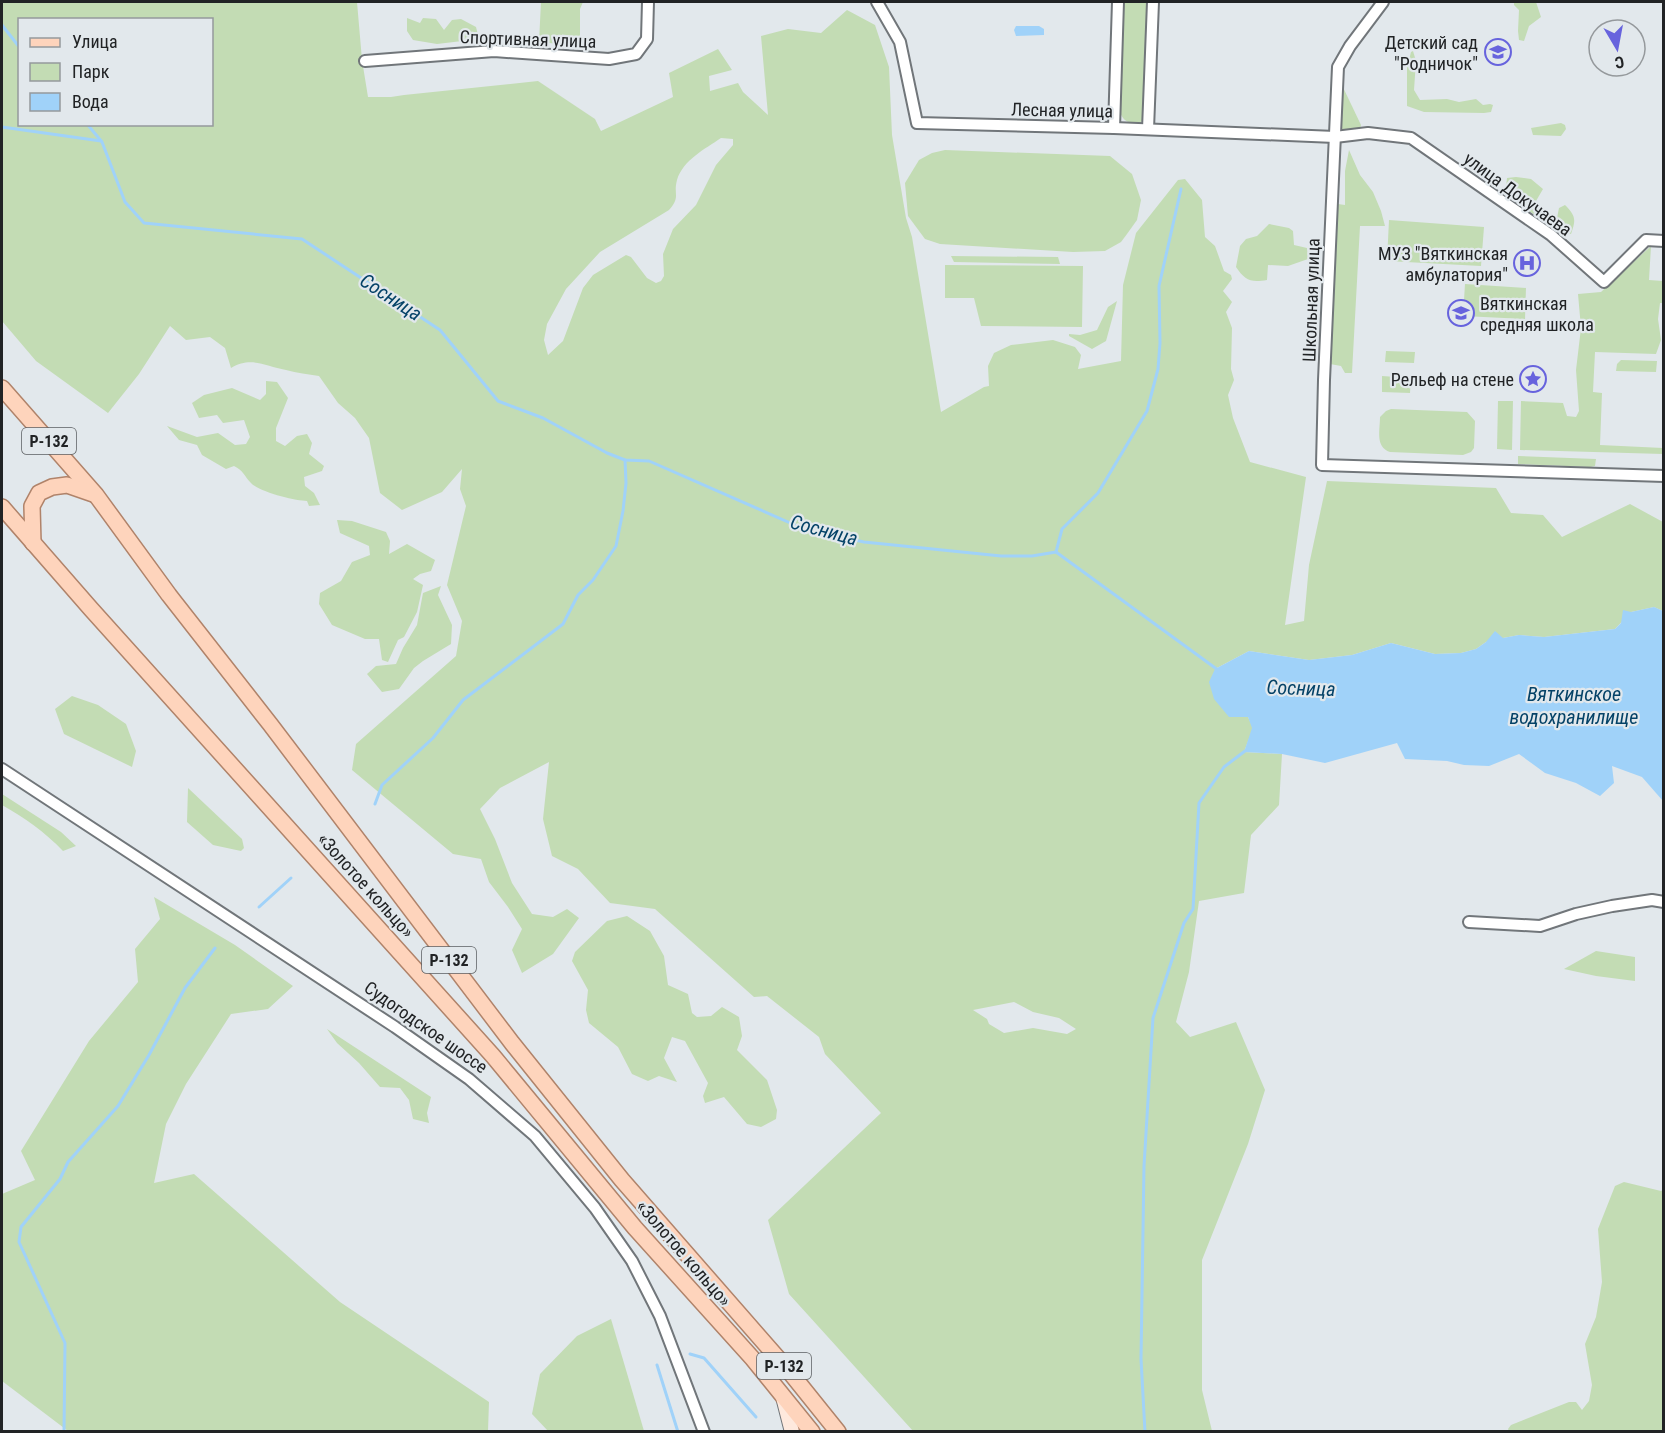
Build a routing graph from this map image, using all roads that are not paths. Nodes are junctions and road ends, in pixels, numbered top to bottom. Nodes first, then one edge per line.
1 (648, 2) edge
2 (878, 2) edge
3 (1118, 2) edge
4 (1153, 2) edge
5 (1383, 2) edge
6 (365, 61) dead end
7 (1114, 128) junction
8 (1148, 129) junction
9 (1335, 137) junction
10 (1664, 241) edge
11 (2, 388) edge
12 (1664, 476) edge
13 (96, 495) junction
14 (2, 507) edge
15 (33, 543) junction
16 (2, 769) edge
17 (1664, 902) edge
18 (1469, 921) dead end
19 (782, 1395) junction
20 (704, 1431) edge
21 (792, 1431) edge
22 (812, 1431) edge
23 (838, 1431) edge

1 - 6 street, Спортивная улица
2 - 7 street, Лесная улица
3 - 7 street
4 - 8 street
5 - 9 street, Школьная улица
7 - 8 street, Лесная улица
8 - 9 street, Лесная улица
9 - 10 street, улица Докучаева
9 - 12 street, Школьная улица
11 - 13 main road, «Золотое кольцо» / Р-132
13 - 15 main road
13 - 23 main road, «Золотое кольцо» / Р-132
14 - 15 main road, «Золотое кольцо» / Р-132
15 - 19 main road, «Золотое кольцо» / Р-132
16 - 20 street, Судогодское шоссе
17 - 18 street
19 - 21 street
19 - 22 main road, «Золотое кольцо» / Р-132

